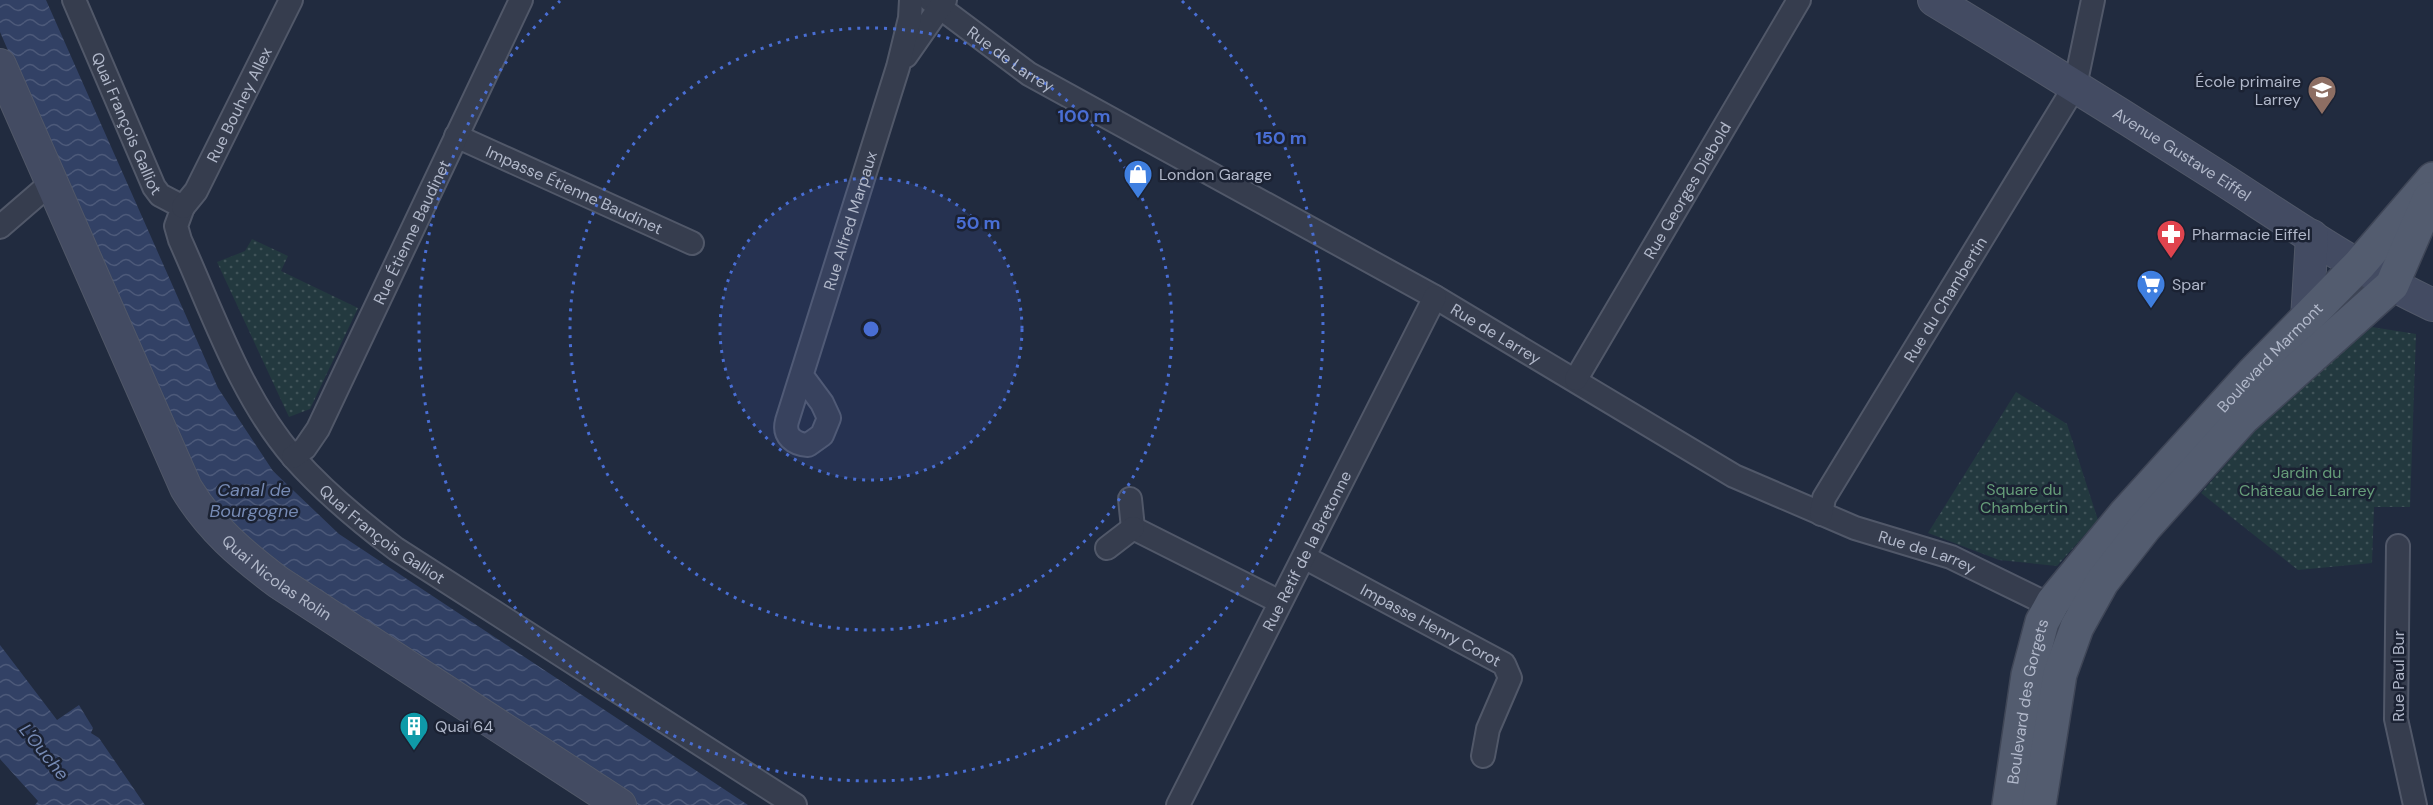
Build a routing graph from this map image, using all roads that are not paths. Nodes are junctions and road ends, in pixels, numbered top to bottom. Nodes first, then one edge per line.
1 (74, 0) edge
2 (291, 0) edge
3 (521, 0) edge
4 (911, 0) edge
5 (1799, 0) edge
6 (1934, 0) edge
7 (2093, 0) edge
8 (938, 3) edge
9 (0, 65) edge
10 (898, 67) junction
11 (2075, 86) junction
12 (456, 136) junction
13 (52, 182) junction
14 (2431, 185) edge
15 (183, 207) junction
16 (0, 227) edge
17 (2312, 236) junction
18 (692, 243) dead end
19 (2359, 265) junction
20 (2392, 285) junction
21 (1435, 297) junction
22 (2433, 305) edge
23 (2307, 319) junction
24 (802, 376) dead end
25 (1576, 379) junction
26 (2243, 418) junction
27 (293, 457) junction
28 (1130, 499) dead end
29 (1821, 514) junction
30 (1132, 528) junction
31 (2398, 546) dead end
32 (1107, 548) dead end
33 (1304, 557) junction
34 (1280, 602) junction
35 (2053, 602) junction
36 (2089, 606) junction
37 (1483, 756) dead end
38 (2014, 798) edge
39 (620, 805) edge
40 (795, 805) edge
41 (1178, 805) edge
42 (2039, 805) edge
43 (2415, 805) edge

1 - 15 street, Quai François Galliot
2 - 15 street, Rue Bouhey Allex
3 - 12 street, Rue Étienne Baudinet
4 - 10 street, Rue Alfred Marpaux
5 - 25 street, Rue Georges Diebold
6 - 11 street, Avenue Gustave Eiffel
7 - 11 street, Rue du Chambertin
8 - 10 street, Rue Alfred Marpaux
8 - 21 street, Rue de Larrey
9 - 13 street, Quai Nicolas Rolin
10 - 24 street, Rue Alfred Marpaux
11 - 17 street, Avenue Gustave Eiffel
11 - 29 street, Rue du Chambertin
12 - 18 street, Impasse Étienne Baudinet
12 - 27 street, Rue Étienne Baudinet
13 - 16 street
13 - 39 street, Quai Nicolas Rolin
14 - 19 main road
14 - 20 main road
15 - 27 street, Quai François Galliot
17 - 19 street, Avenue Gustave Eiffel
17 - 23 street
19 - 20 street, Avenue Gustave Eiffel
19 - 23 main road, Boulevard Marmont
19 - 26 main road, Boulevard Marmont
20 - 22 street, Avenue Gustave Eiffel
20 - 26 main road, Boulevard Marmont
21 - 25 street, Rue de Larrey
21 - 33 street, Rue Retif de la Bretonne
23 - 35 main road, Boulevard Marmont
25 - 29 street, Rue de Larrey
26 - 36 main road, Boulevard Marmont
27 - 40 street, Quai François Galliot
28 - 30 street
29 - 35 street, Rue de Larrey
30 - 32 street
30 - 34 street
31 - 43 street, Rue Paul Bur
33 - 34 street, Rue Retif de la Bretonne
33 - 37 street, Impasse Henry Corot
34 - 41 street, Rue Retif de la Bretonne
35 - 36 street, Rue de Larrey
35 - 38 main road, Boulevard des Gorgets
36 - 42 main road, Boulevard des Gorgets

